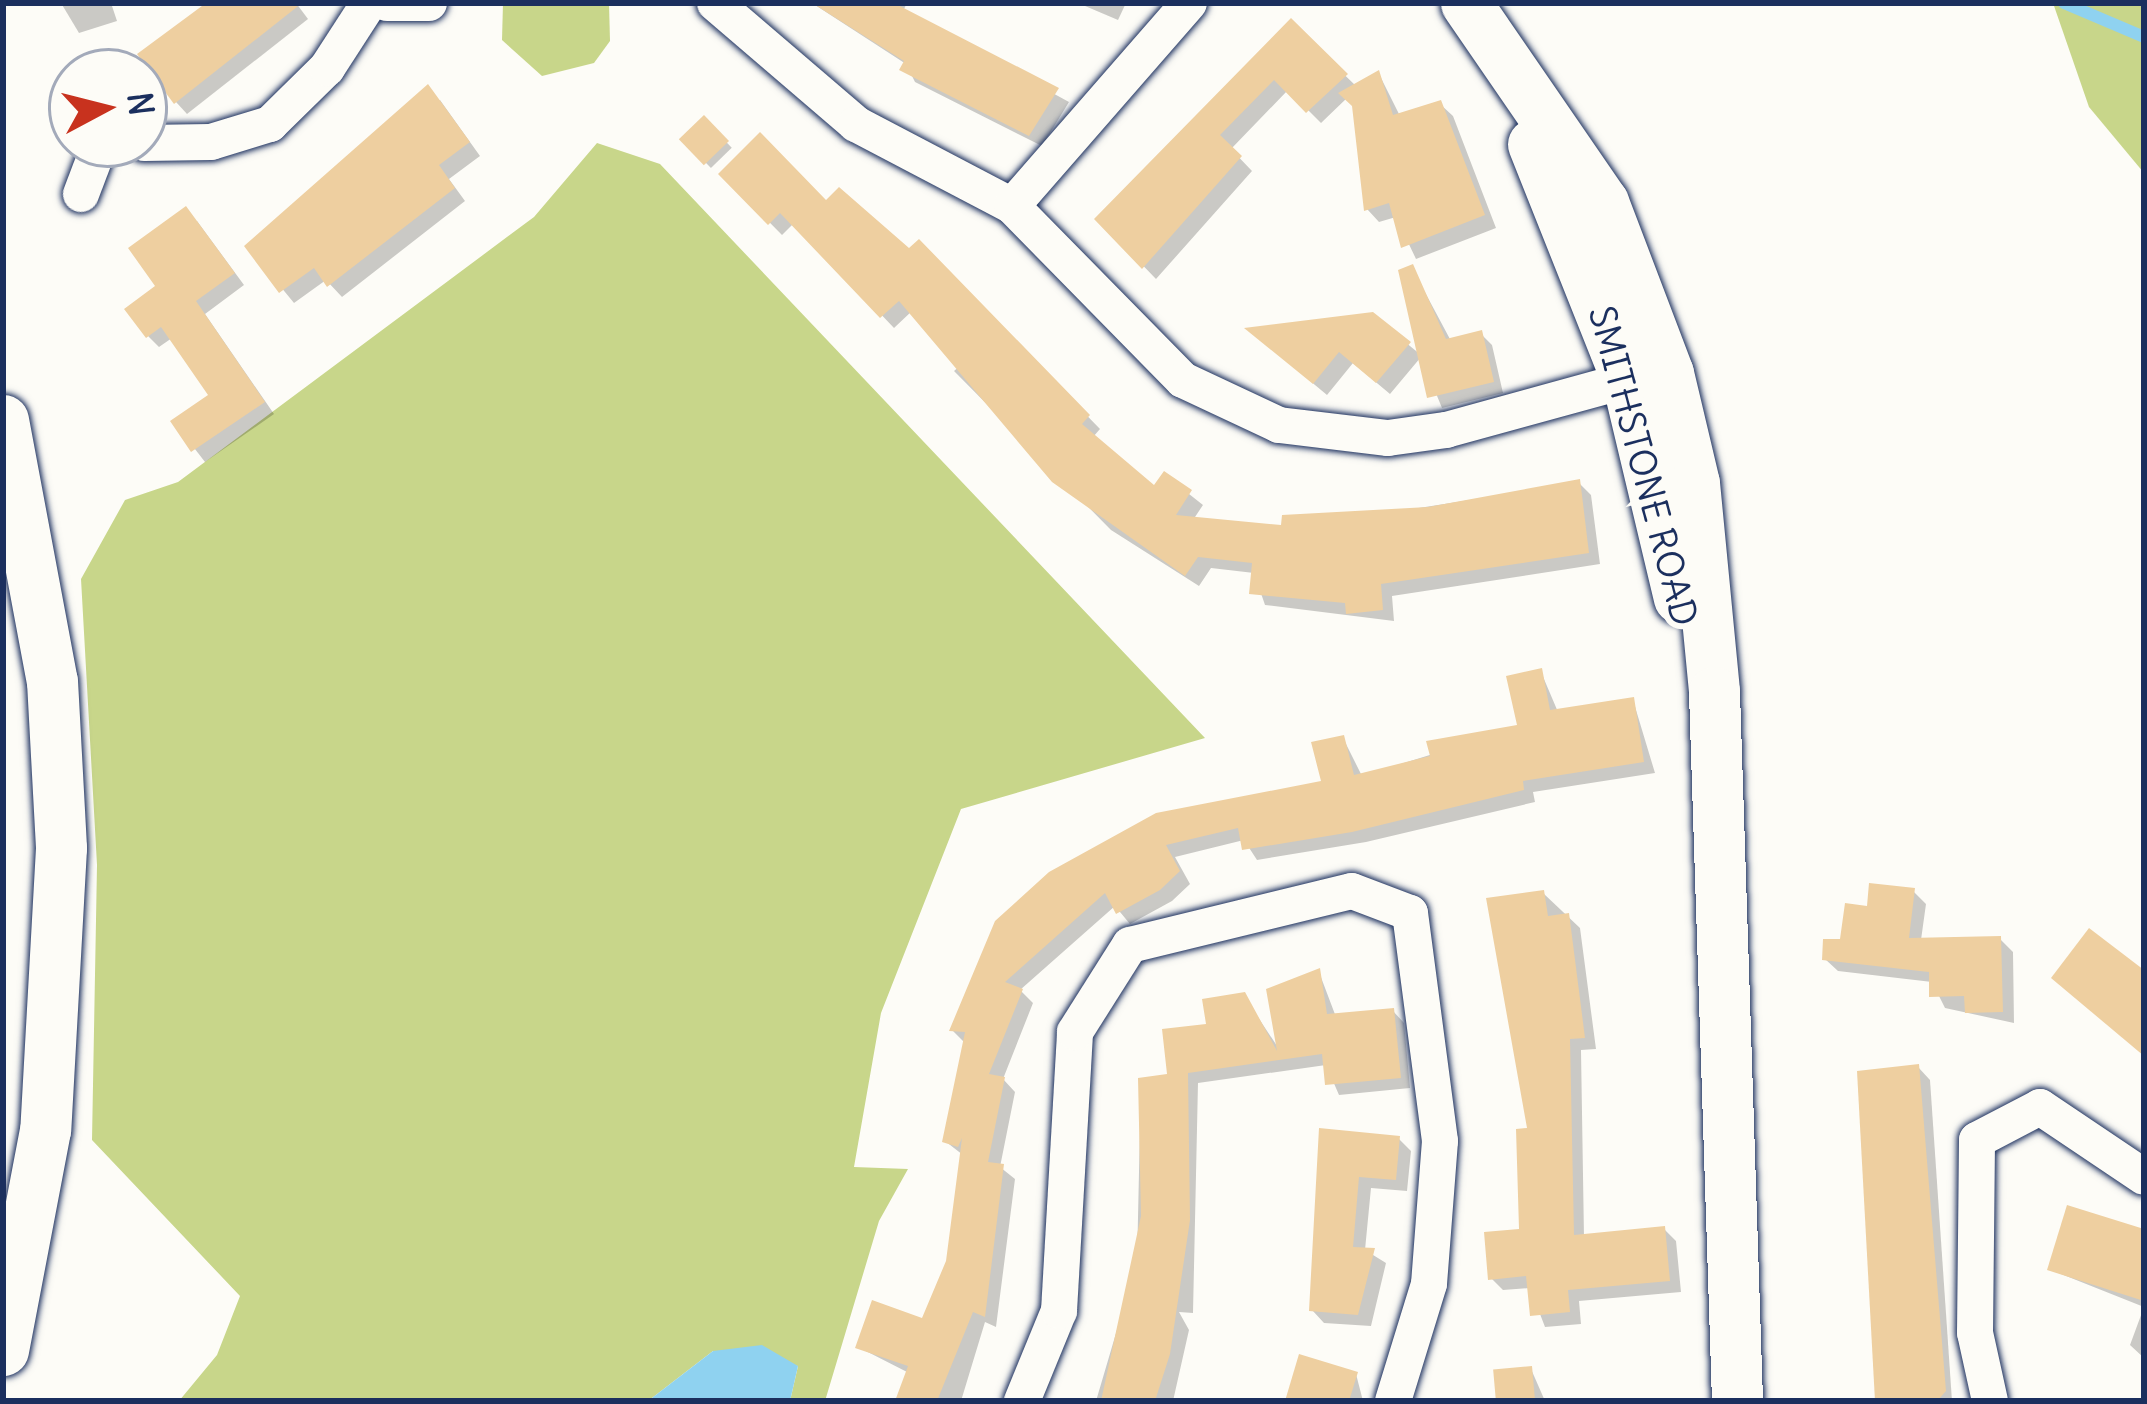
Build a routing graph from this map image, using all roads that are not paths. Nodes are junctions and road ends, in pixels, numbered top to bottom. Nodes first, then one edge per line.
1 (369, 3) edge
2 (387, 3) edge
3 (429, 3) edge
4 (715, 3) edge
5 (1189, 3) edge
6 (1468, 6) edge
7 (168, 142) edge
8 (91, 168) edge
9 (81, 194) dead end
10 (1012, 206) junction
11 (1608, 214) junction
12 (1628, 380) junction
13 (3, 420) edge
14 (1711, 733) junction
15 (2144, 1177) edge
16 (3, 1350) edge
17 (1022, 1401) edge
18 (1393, 1401) edge
19 (1737, 1401) edge
20 (1990, 1401) edge

1 - 7 street
2 - 3 street
4 - 10 street
5 - 10 street
6 - 11 street, SMITHSTONE ROAD
6 - 12 street, SMITHSTONE ROAD
8 - 9 street
10 - 12 street
11 - 12 street
11 - 14 street, SMITHSTONE ROAD
12 - 14 street, SMITHSTONE ROAD
13 - 16 street
14 - 19 street, SMITHSTONE ROAD
15 - 20 street
17 - 18 street

